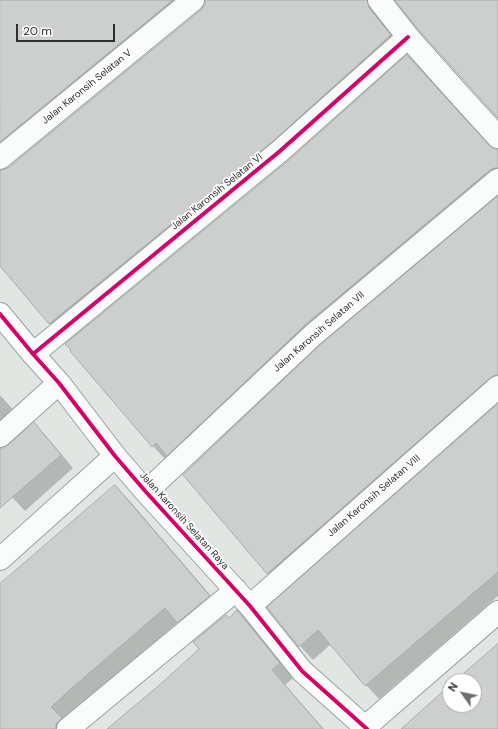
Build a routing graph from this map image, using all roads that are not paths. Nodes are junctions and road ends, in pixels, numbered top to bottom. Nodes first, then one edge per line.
1 (193, 0) edge
2 (379, 0) edge
3 (408, 37) junction
4 (498, 137) edge
5 (0, 158) edge
6 (498, 180) edge
7 (0, 314) edge
8 (33, 354) junction
9 (59, 383) junction
10 (498, 387) edge
11 (0, 436) edge
12 (115, 456) junction
13 (146, 492) junction
14 (0, 559) edge
15 (243, 598) junction
16 (498, 612) edge
17 (365, 728) edge
18 (68, 729) edge

1 - 5 street, Jalan Karonsih Selatan V
2 - 3 street
3 - 4 street
3 - 8 street, Jalan Karonsih Selatan VI
6 - 13 street, Jalan Karonsih Selatan VII
7 - 8 street, Jalan Karonsih Selatan Raya
8 - 9 street, Jalan Karonsih Selatan Raya
9 - 11 street
9 - 12 street, Jalan Karonsih Selatan Raya
10 - 15 street, Jalan Karonsih Selatan VIII
12 - 13 street, Jalan Karonsih Selatan Raya
12 - 14 street
13 - 15 street, Jalan Karonsih Selatan Raya
15 - 17 street, Jalan Karonsih Selatan Raya
15 - 18 street, Jalan Karonsih Selatan VIII
16 - 17 street, Jalan Karonsih Selatan Raya

